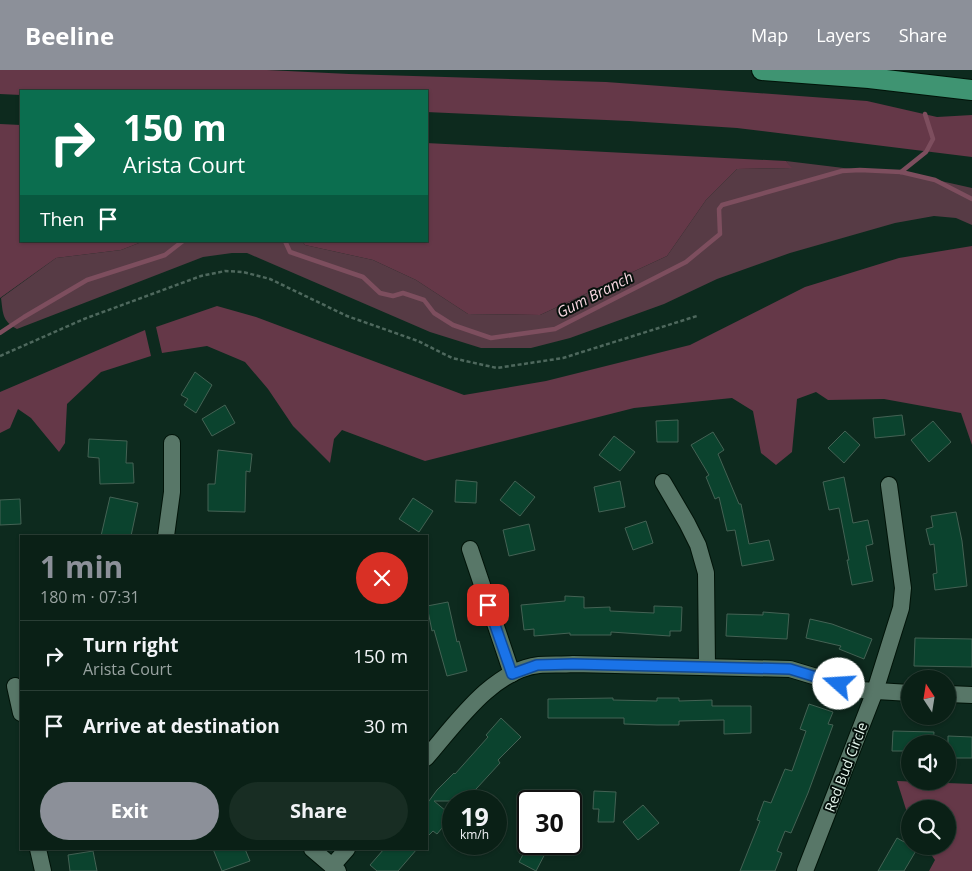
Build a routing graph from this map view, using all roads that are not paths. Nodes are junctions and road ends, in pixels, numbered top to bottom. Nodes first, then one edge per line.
1 (762, 70) edge
2 (972, 90) edge
3 (172, 443) dead end
4 (663, 482) dead end
5 (890, 485) dead end
6 (166, 535) edge
7 (470, 549) dead end
8 (707, 667) junction
9 (512, 674) junction
10 (12, 686) edge
11 (875, 691) junction
12 (901, 692) edge
13 (956, 694) edge
14 (972, 695) edge
15 (20, 711) edge
16 (428, 756) edge
17 (38, 850) edge
18 (313, 850) edge
19 (346, 850) edge
20 (335, 868) edge
21 (42, 871) edge
22 (805, 871) edge

1 - 2 main road
3 - 6 street
4 - 8 street
5 - 11 street, Red Bud Circle
7 - 9 street
8 - 9 street
8 - 11 street
9 - 16 street
10 - 15 street
11 - 12 street
11 - 22 street, Red Bud Circle
13 - 14 street
17 - 21 street
18 - 20 street
19 - 20 street

